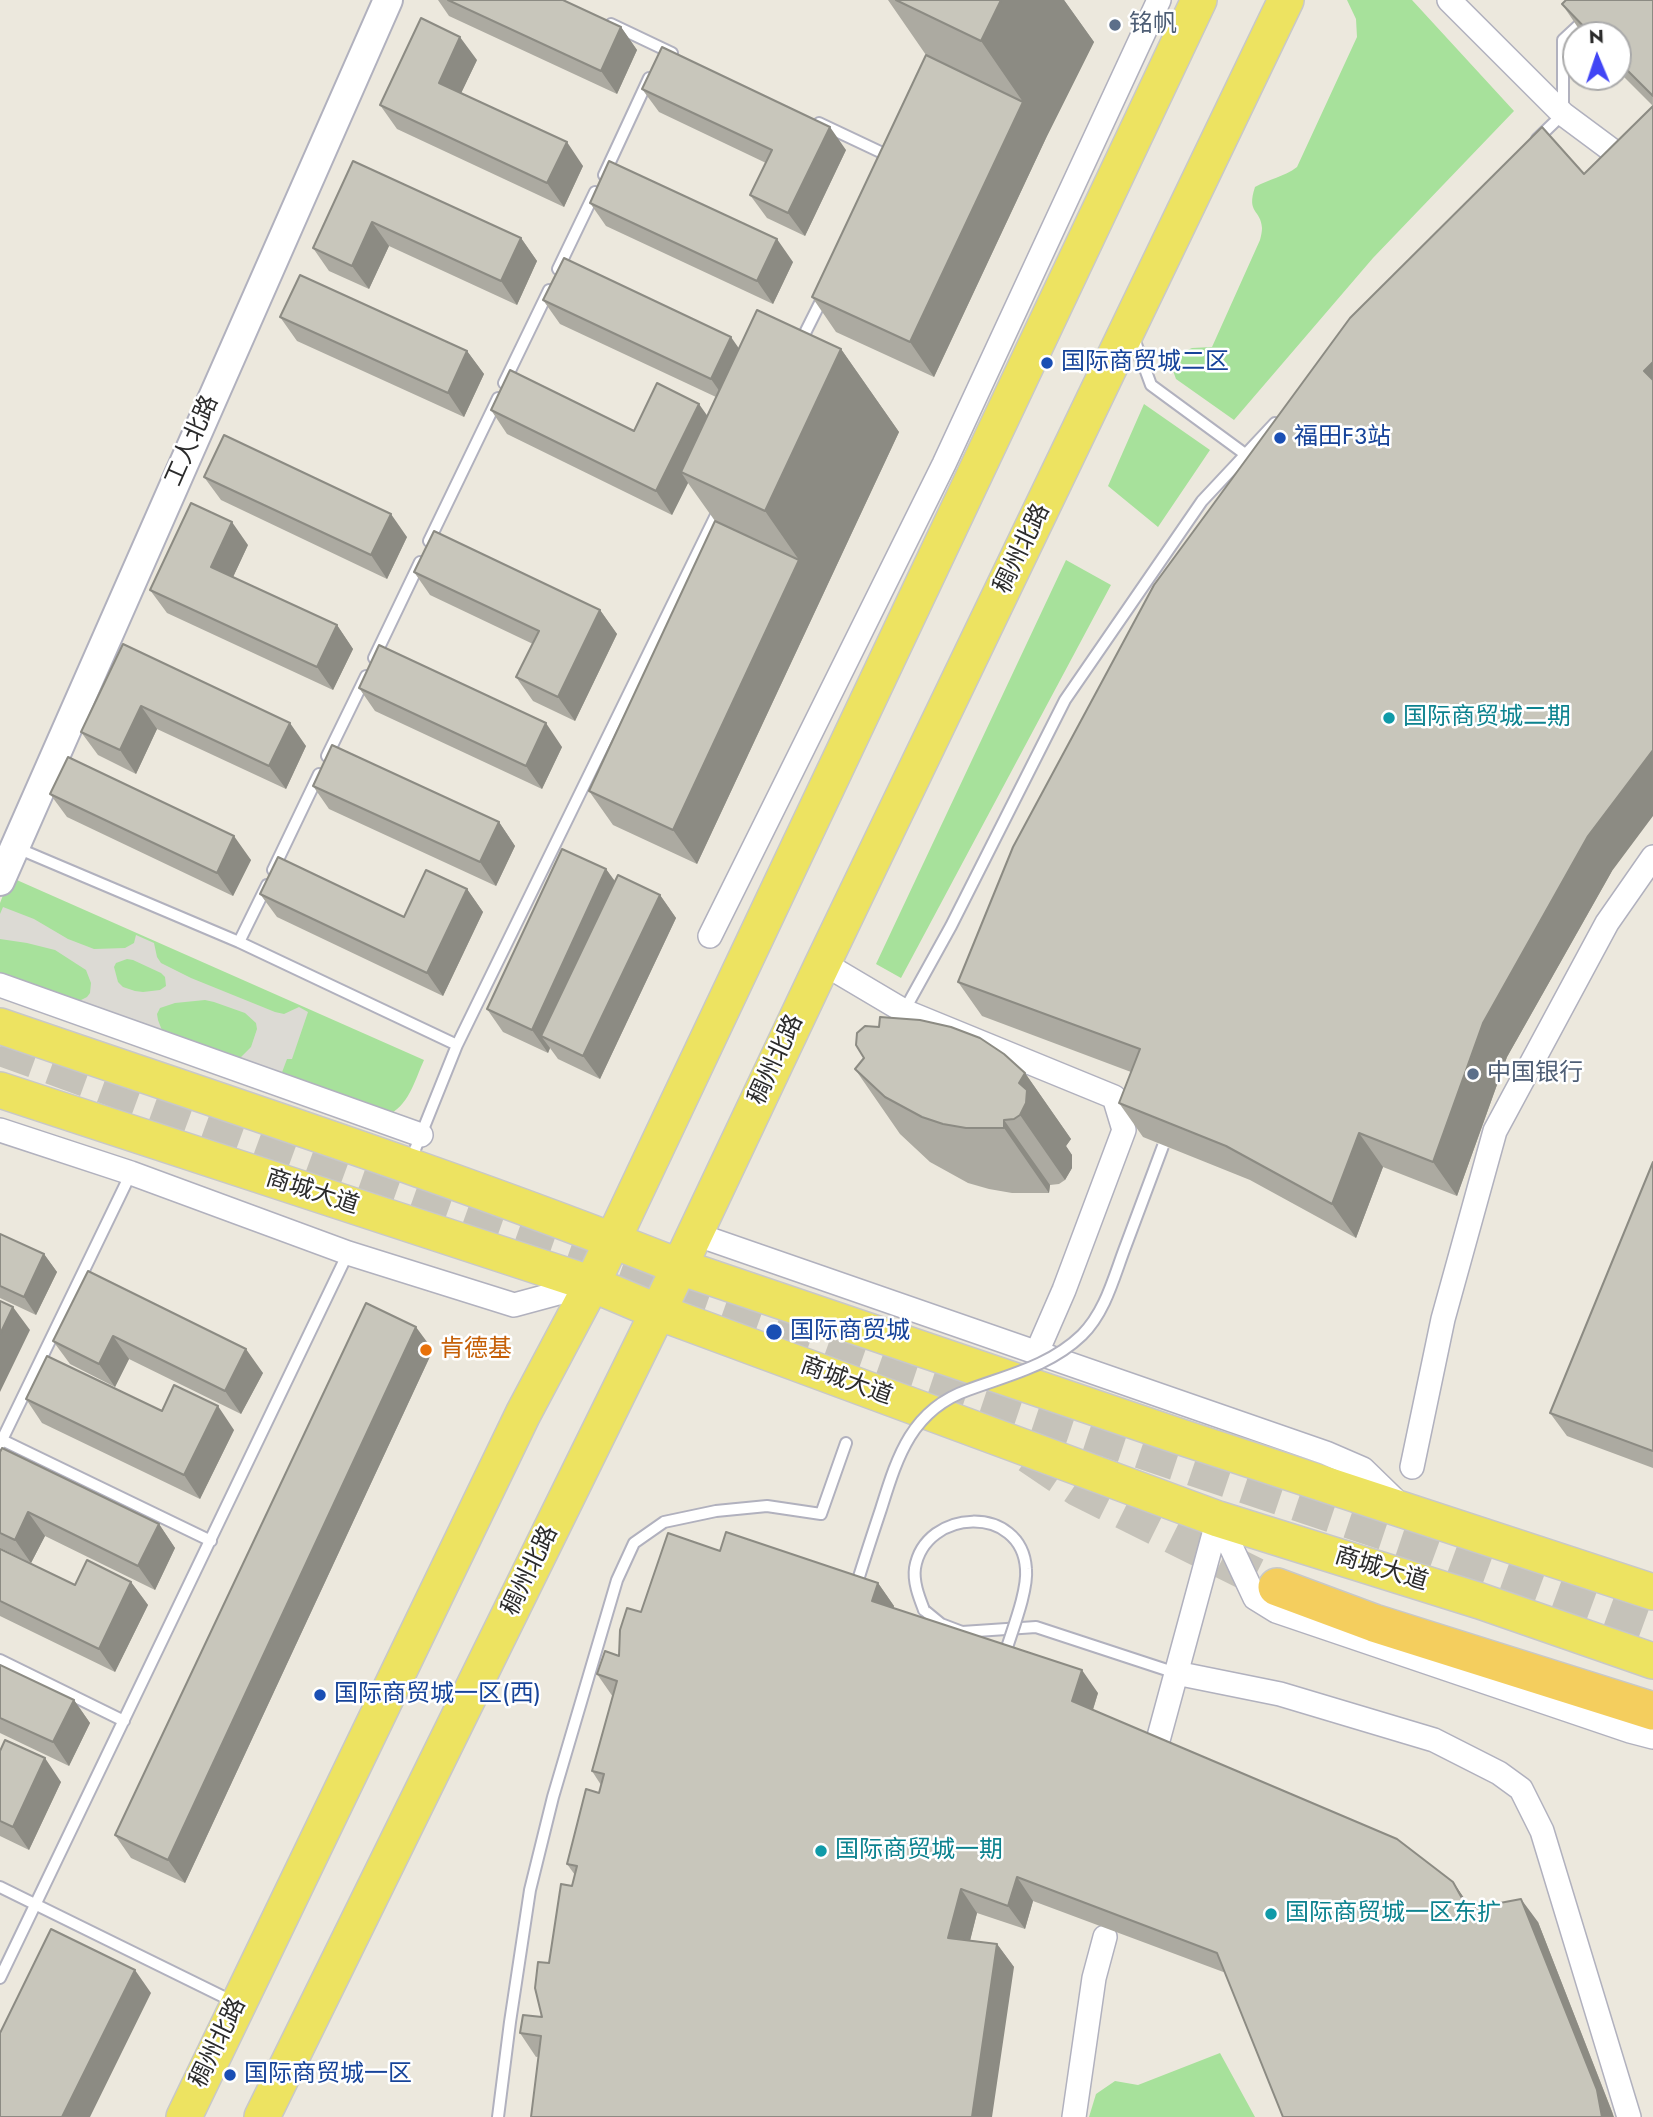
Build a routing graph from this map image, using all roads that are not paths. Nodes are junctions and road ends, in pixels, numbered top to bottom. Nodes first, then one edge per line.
1 (387, 0) edge
2 (1159, 0) edge
3 (1199, 0) edge
4 (1286, 0) edge
5 (1448, 0) edge
6 (1606, 0) edge
7 (595, 16) edge
8 (663, 49) junction
9 (687, 60) edge
10 (1563, 114) junction
11 (807, 117) edge
12 (1533, 143) edge
13 (897, 145) edge
14 (891, 157) junction
15 (885, 169) edge
16 (1637, 169) edge
17 (830, 282) edge
18 (1130, 327) junction
19 (793, 357) edge
20 (1287, 411) edge
21 (1245, 454) junction
22 (726, 495) edge
23 (14, 847) junction
24 (1653, 858) edge
25 (0, 881) edge
26 (710, 936) dead end
27 (239, 942) junction
28 (823, 963) junction
29 (0, 985) edge
30 (904, 1011) junction
31 (0, 1026) edge
32 (457, 1045) junction
33 (0, 1090) edge
34 (0, 1130) edge
35 (421, 1135) junction
36 (1163, 1146) edge
37 (408, 1166) junction
38 (131, 1173) junction
39 (695, 1234) junction
40 (612, 1240) junction
41 (348, 1253) junction
42 (680, 1266) junction
43 (592, 1284) junction
44 (658, 1312) junction
45 (1037, 1352) junction
46 (1, 1441) edge
47 (846, 1443) dead end
48 (1412, 1467) dead end
49 (1406, 1511) junction
50 (1218, 1519) junction
51 (211, 1541) junction
52 (1277, 1587) tunnel mouth
53 (1653, 1592) edge
54 (850, 1604) edge
55 (0, 1660) edge
56 (1653, 1661) edge
57 (1002, 1662) edge
58 (1176, 1673) junction
59 (1653, 1711) edge
60 (124, 1720) junction
61 (1653, 1737) edge
62 (1157, 1744) edge
63 (0, 1887) edge
64 (36, 1904) junction
65 (1105, 1937) dead end
66 (0, 1978) edge
67 (238, 2004) junction
68 (184, 2117) edge
69 (262, 2117) edge
70 (498, 2117) edge
71 (1074, 2117) edge
72 (1629, 2117) edge

1 - 23 street, 工人北路
2 - 26 street
3 - 40 main road, 稠州北路
4 - 18 main road, 稠州北路
5 - 10 street
6 - 10 lane
7 - 8 lane
8 - 9 lane
8 - 27 lane
10 - 12 lane
10 - 16 street
11 - 14 lane
13 - 14 lane
14 - 15 lane
17 - 19 lane
18 - 21 lane
18 - 28 main road, 稠州北路
20 - 21 lane
21 - 30 lane
22 - 32 lane
23 - 25 street, 工人北路
23 - 27 lane
24 - 48 street
27 - 32 lane
28 - 30 street
28 - 39 main road, 稠州北路
29 - 35 street
30 - 45 street
31 - 37 main road
32 - 35 lane
33 - 43 main road, 商城大道
34 - 38 street
35 - 37 lane
36 - 54 lane, bridge
37 - 40 main road
38 - 41 street
38 - 46 lane
39 - 42 main road, 稠州北路
39 - 45 street
40 - 42 main road
40 - 43 main road, 稠州北路
41 - 43 street
41 - 51 lane
42 - 44 main road, 稠州北路
42 - 49 main road
43 - 44 main road, 商城大道
43 - 67 main road, 稠州北路
44 - 50 main road, 商城大道
44 - 69 main road, 稠州北路
45 - 49 street
46 - 51 lane
47 - 70 lane
49 - 53 main road
50 - 56 main road, 商城大道
50 - 58 street
50 - 61 street
51 - 60 lane
52 - 59 highway
55 - 60 lane
57 - 58 lane, bridge
58 - 62 street
58 - 72 street
60 - 64 lane
63 - 64 lane
64 - 66 lane
64 - 67 lane
65 - 71 street
67 - 68 main road, 稠州北路

